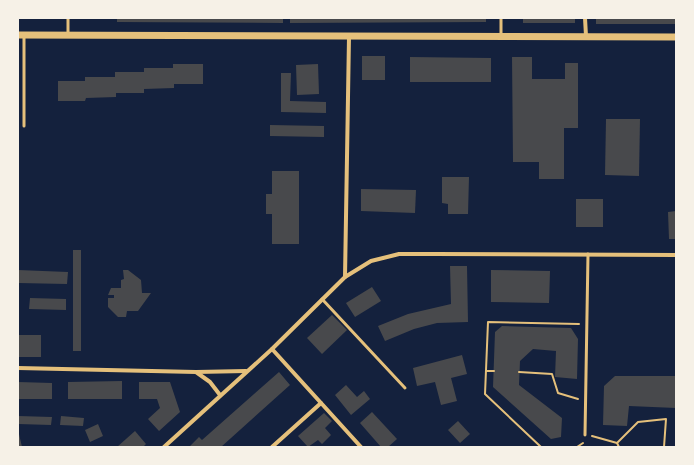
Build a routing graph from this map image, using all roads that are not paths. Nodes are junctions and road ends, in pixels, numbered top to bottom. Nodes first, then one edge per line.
1 (68, 18) edge
2 (501, 18) edge
3 (586, 18) edge
4 (21, 35) edge
5 (68, 36) junction
6 (586, 36) junction
7 (349, 37) junction
8 (501, 37) junction
9 (676, 37) edge
10 (24, 126) dead end
11 (588, 254) junction
12 (676, 256) edge
13 (345, 277) junction
14 (322, 299) junction
15 (272, 349) junction
16 (18, 368) edge
17 (246, 371) junction
18 (196, 372) junction
19 (405, 388) dead end
20 (220, 395) junction
21 (321, 403) junction
22 (585, 435) road end
23 (164, 447) edge
24 (272, 447) edge
25 (361, 447) edge

1 - 5 lane
2 - 8 lane
3 - 6 street
4 - 5 street
4 - 10 lane
5 - 7 street
6 - 8 street
6 - 9 street
7 - 8 street
7 - 13 street
11 - 12 street
11 - 13 street
11 - 22 lane
13 - 14 street
14 - 15 street
14 - 19 lane
15 - 17 street
15 - 21 street
16 - 18 street
17 - 18 street
17 - 20 street
18 - 20 street
20 - 23 street
21 - 24 street
21 - 25 street

